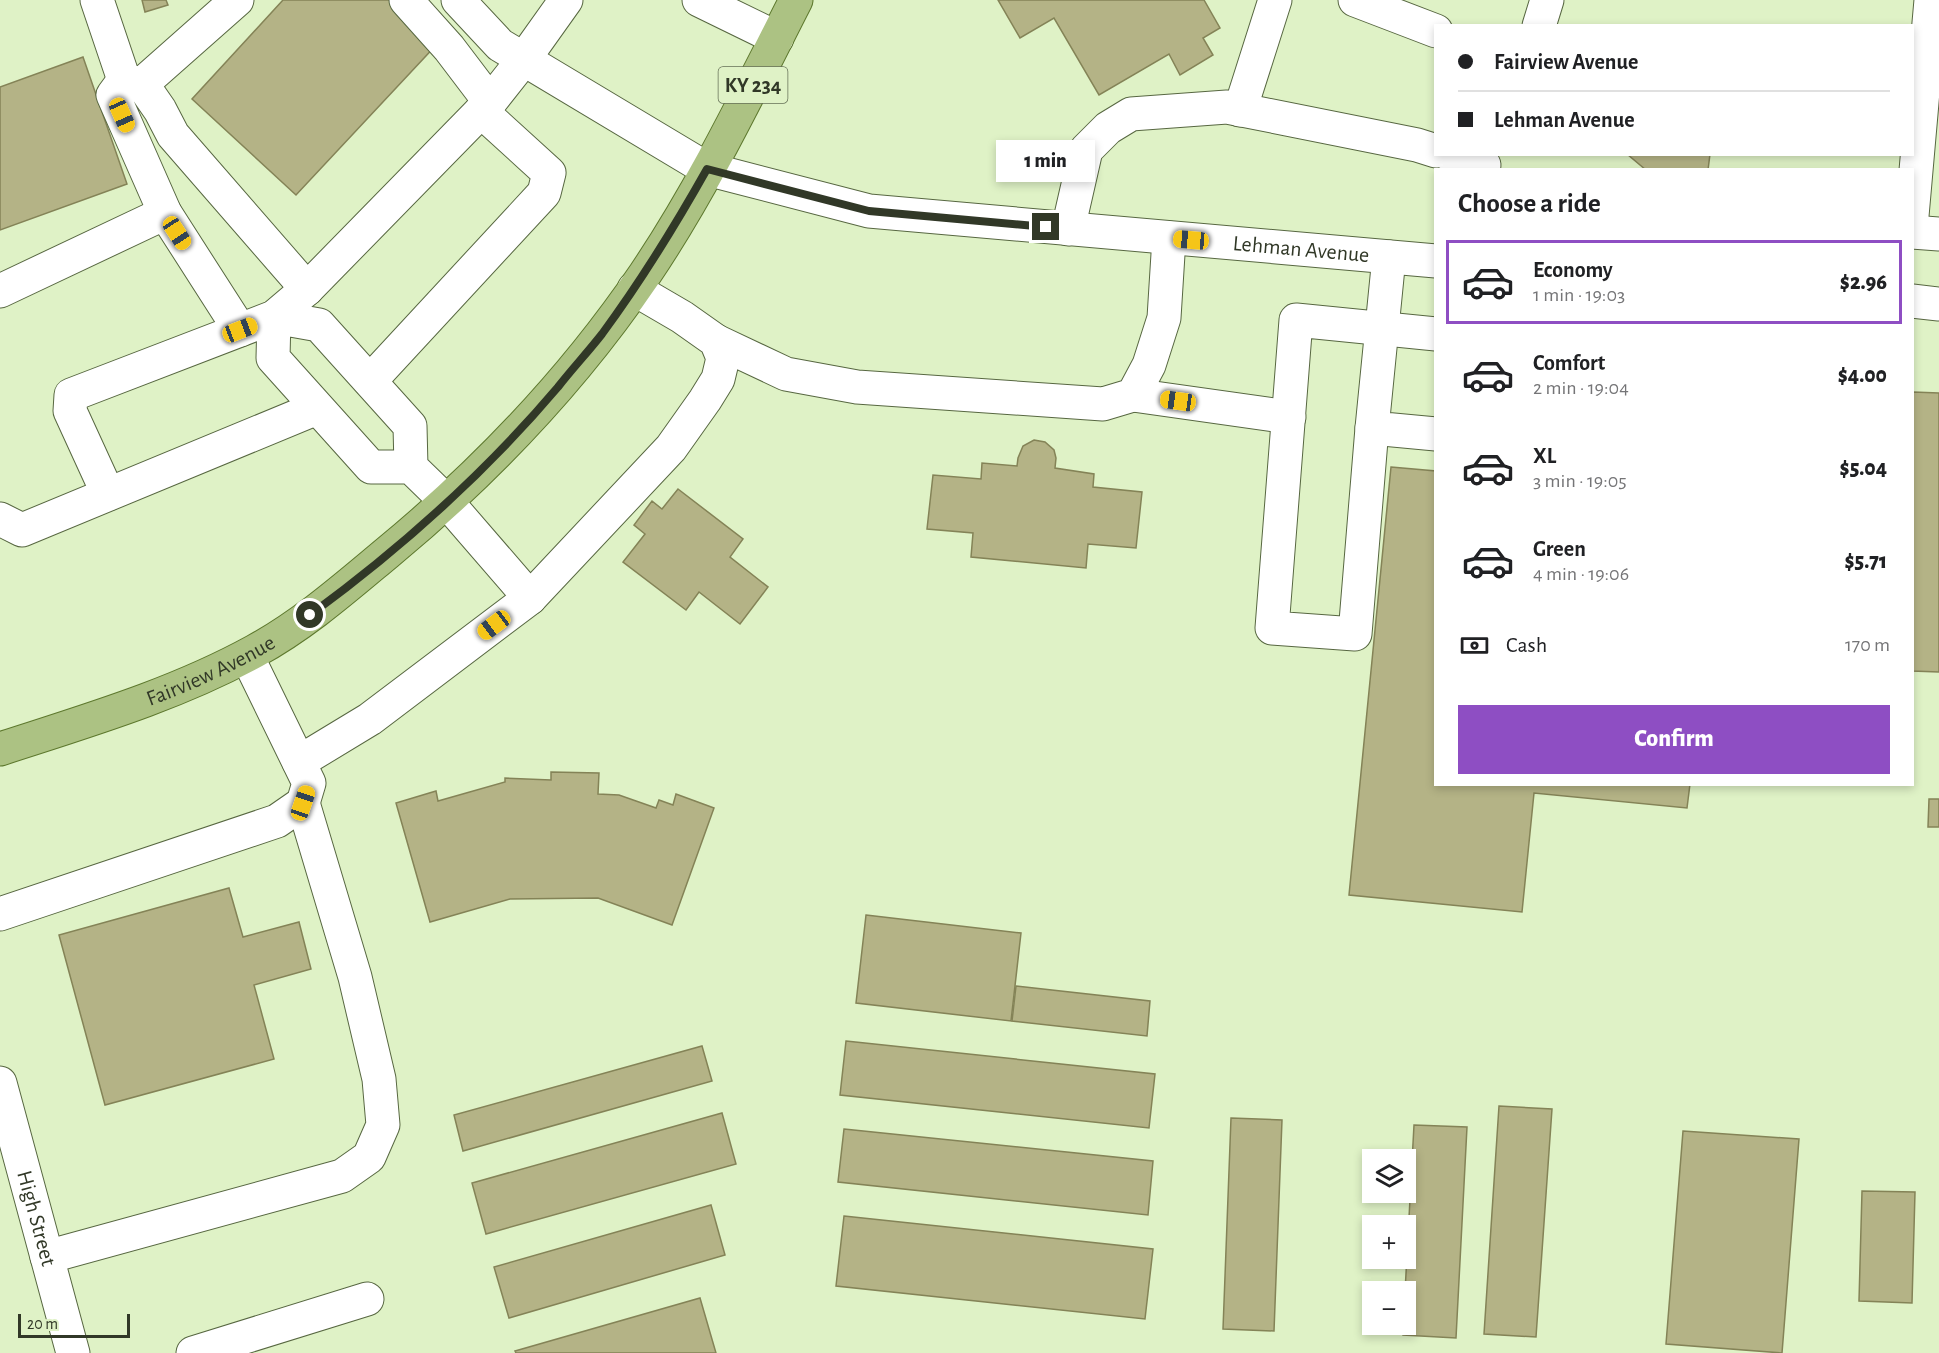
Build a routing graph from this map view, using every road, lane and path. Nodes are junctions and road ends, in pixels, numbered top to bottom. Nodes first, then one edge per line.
1 (97, 0) edge
2 (237, 0) edge
3 (406, 0) edge
4 (458, 0) edge
5 (566, 0) edge
6 (699, 0) edge
7 (796, 0) edge
8 (1275, 0) edge
9 (1355, 0) edge
10 (1547, 0) edge
11 (1930, 0) edge
12 (1540, 24) edge
13 (1434, 30) edge
14 (777, 38) junction
15 (524, 59) junction
16 (133, 82) junction
17 (486, 107) junction
18 (1240, 110) junction
19 (1434, 149) edge
20 (1457, 156) edge
21 (1485, 163) edge
22 (707, 169) junction
23 (1914, 192) edge
24 (165, 213) junction
25 (1068, 229) junction
26 (1914, 232) edge
27 (1939, 234) edge
28 (1169, 238) junction
29 (1389, 257) junction
30 (1434, 261) edge
31 (634, 289) junction
32 (307, 290) junction
33 (0, 291) edge
34 (1914, 301) edge
35 (1939, 304) edge
36 (274, 316) junction
37 (1382, 328) junction
38 (240, 330) junction
39 (1434, 334) edge
40 (716, 341) junction
41 (369, 381) junction
42 (1133, 395) junction
43 (317, 408) junction
44 (1289, 417) junction
45 (1372, 428) junction
46 (1434, 434) edge
47 (411, 467) junction
48 (108, 494) junction
49 (447, 502) junction
50 (0, 519) edge
51 (530, 598) junction
52 (246, 656) junction
53 (0, 749) edge
54 (299, 762) junction
55 (303, 803) junction
56 (0, 914) edge
57 (0, 1083) edge
58 (47, 1257) junction
59 (367, 1299) dead end
60 (74, 1353) edge
61 (193, 1353) edge

1 - 16 street
2 - 16 street
3 - 17 street
4 - 15 street, Lehman Avenue
5 - 15 street
6 - 14 street
7 - 14 main road, Fairview Avenue / KY 234
8 - 18 street
9 - 13 street
10 - 12 street
11 - 23 street
14 - 22 main road, Fairview Avenue / KY 234
15 - 17 street
15 - 22 street, Lehman Avenue
16 - 24 street
16 - 32 street
17 - 32 street
17 - 41 street
18 - 19 street
18 - 25 street
20 - 21 street
22 - 25 street, Lehman Avenue
22 - 31 main road, Fairview Avenue / KY 234
24 - 33 street
24 - 38 street
25 - 28 street, Lehman Avenue
26 - 27 street
28 - 29 street, Lehman Avenue
28 - 42 street
29 - 30 street, Lehman Avenue
29 - 37 street
31 - 40 street
31 - 49 main road, Fairview Avenue / KY 234
32 - 36 street
34 - 35 street
36 - 38 street
36 - 41 street
36 - 43 street
37 - 39 street
37 - 44 street
37 - 45 street
38 - 48 street
40 - 42 street
40 - 51 street
41 - 47 street
42 - 44 street
43 - 47 street
43 - 48 street
44 - 45 street
45 - 46 street
47 - 49 street
48 - 50 street
49 - 51 street
49 - 52 main road, Fairview Avenue / KY 234
51 - 54 street
52 - 53 main road, Fairview Avenue / KY 234
52 - 54 street
54 - 55 street
55 - 56 street
55 - 58 street
57 - 58 street, High Street
58 - 60 street, High Street
59 - 61 street

